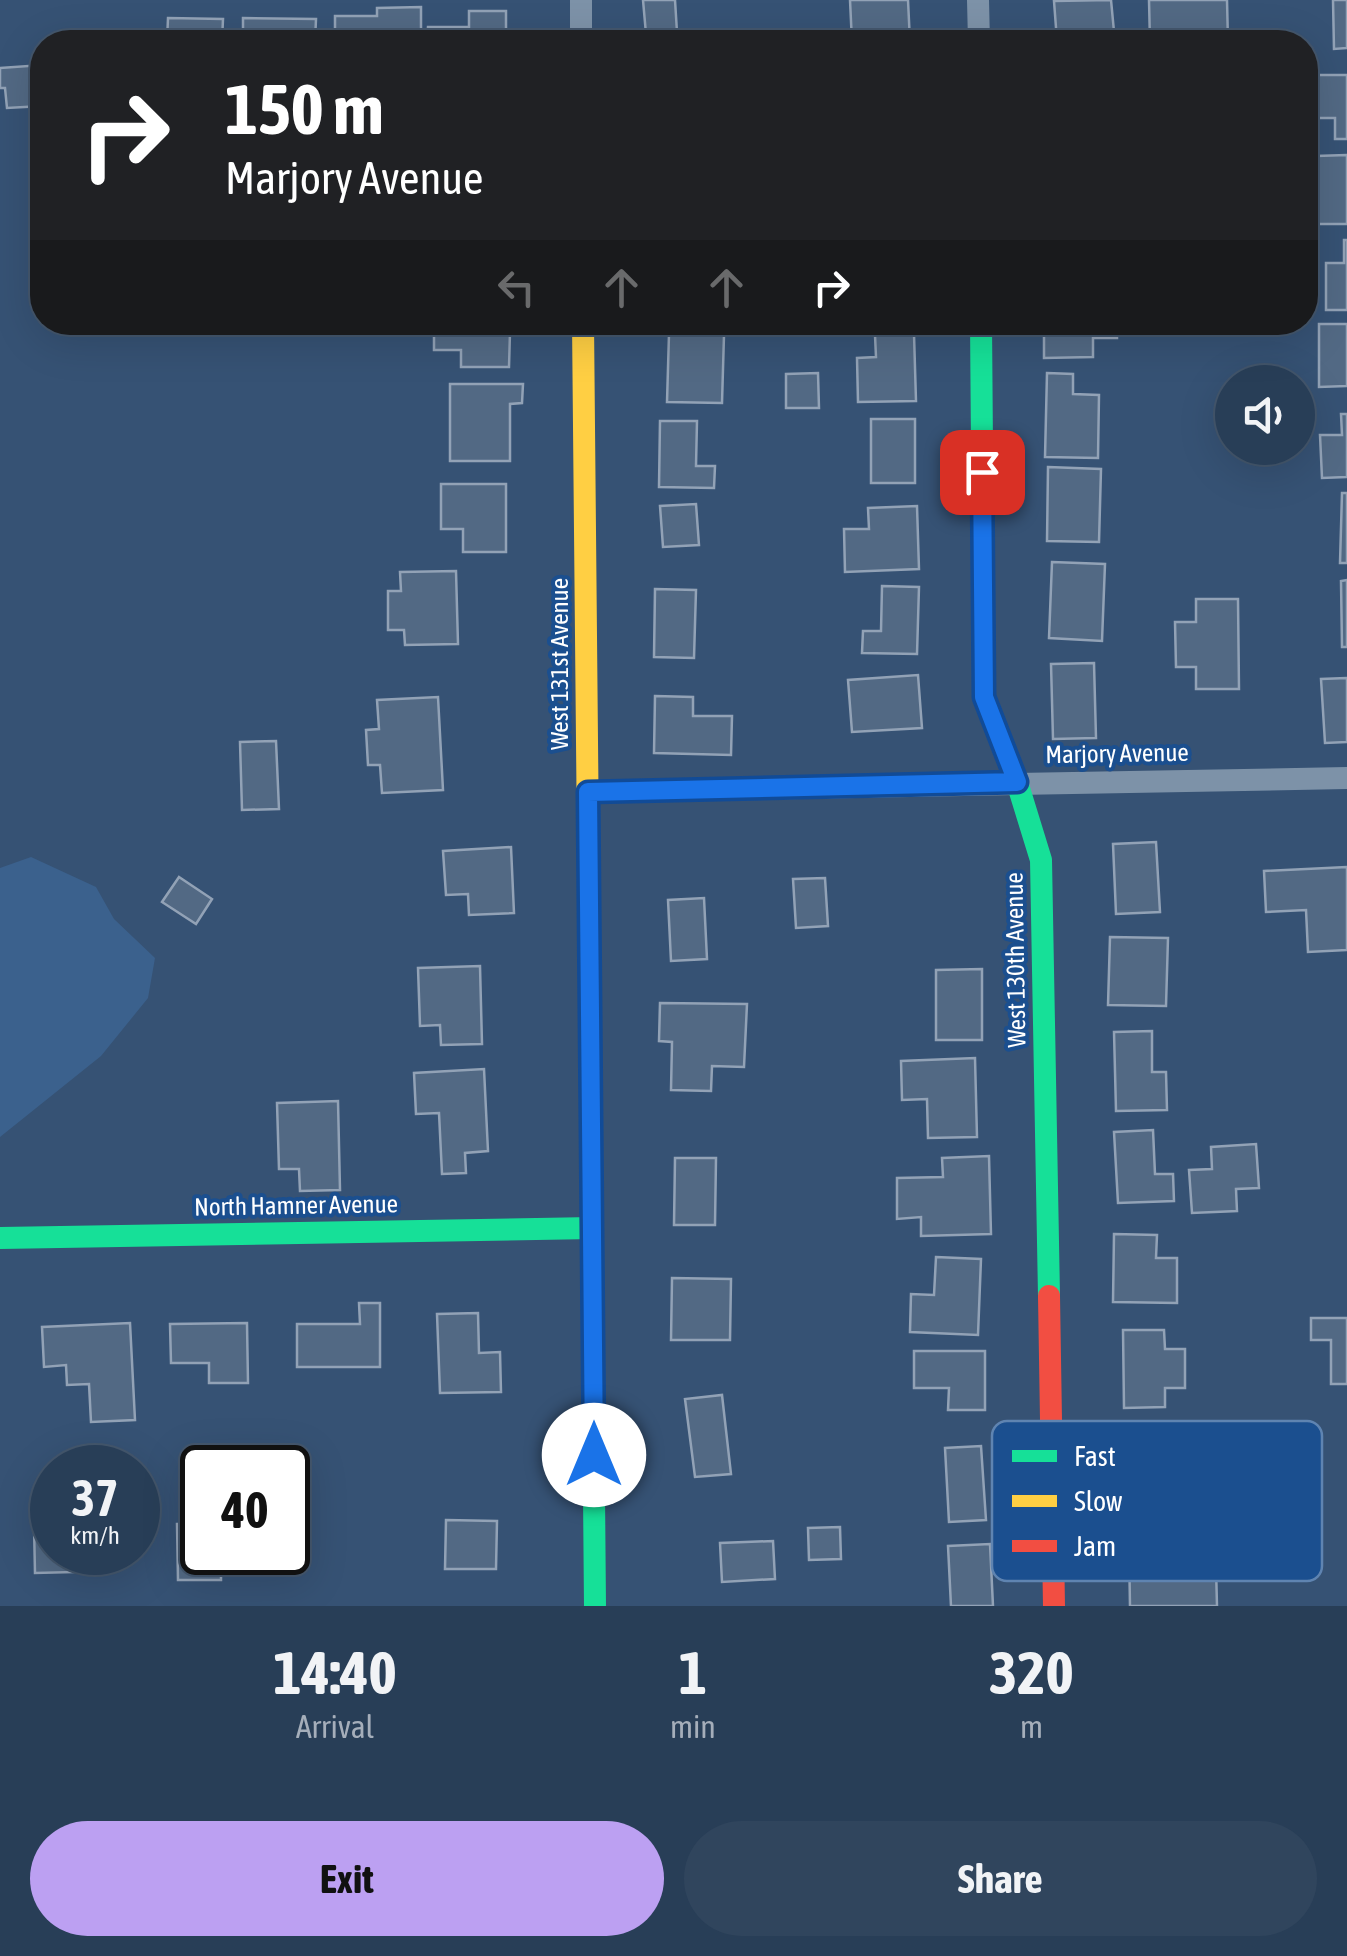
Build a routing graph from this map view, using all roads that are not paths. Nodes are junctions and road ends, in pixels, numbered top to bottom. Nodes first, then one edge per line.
1 (581, 0) edge
2 (978, 0) edge
3 (581, 30) edge
4 (979, 30) edge
5 (584, 335) edge
6 (981, 335) edge
7 (1347, 778) edge
8 (1017, 782) junction
9 (588, 792) junction
10 (593, 1228) junction
11 (0, 1238) edge
12 (1051, 1421) edge
13 (1054, 1581) edge
14 (595, 1606) edge
15 (1054, 1606) edge

1 - 3 street
2 - 4 street
5 - 9 street, West 131st Avenue
6 - 8 street, West 130th Avenue
7 - 8 street, Marjory Avenue
8 - 9 street, Marjory Avenue
8 - 12 street, West 130th Avenue
9 - 10 street, West 131st Avenue
10 - 11 street, North Hamner Avenue
10 - 14 street, West 131st Avenue
13 - 15 street, West 130th Avenue

